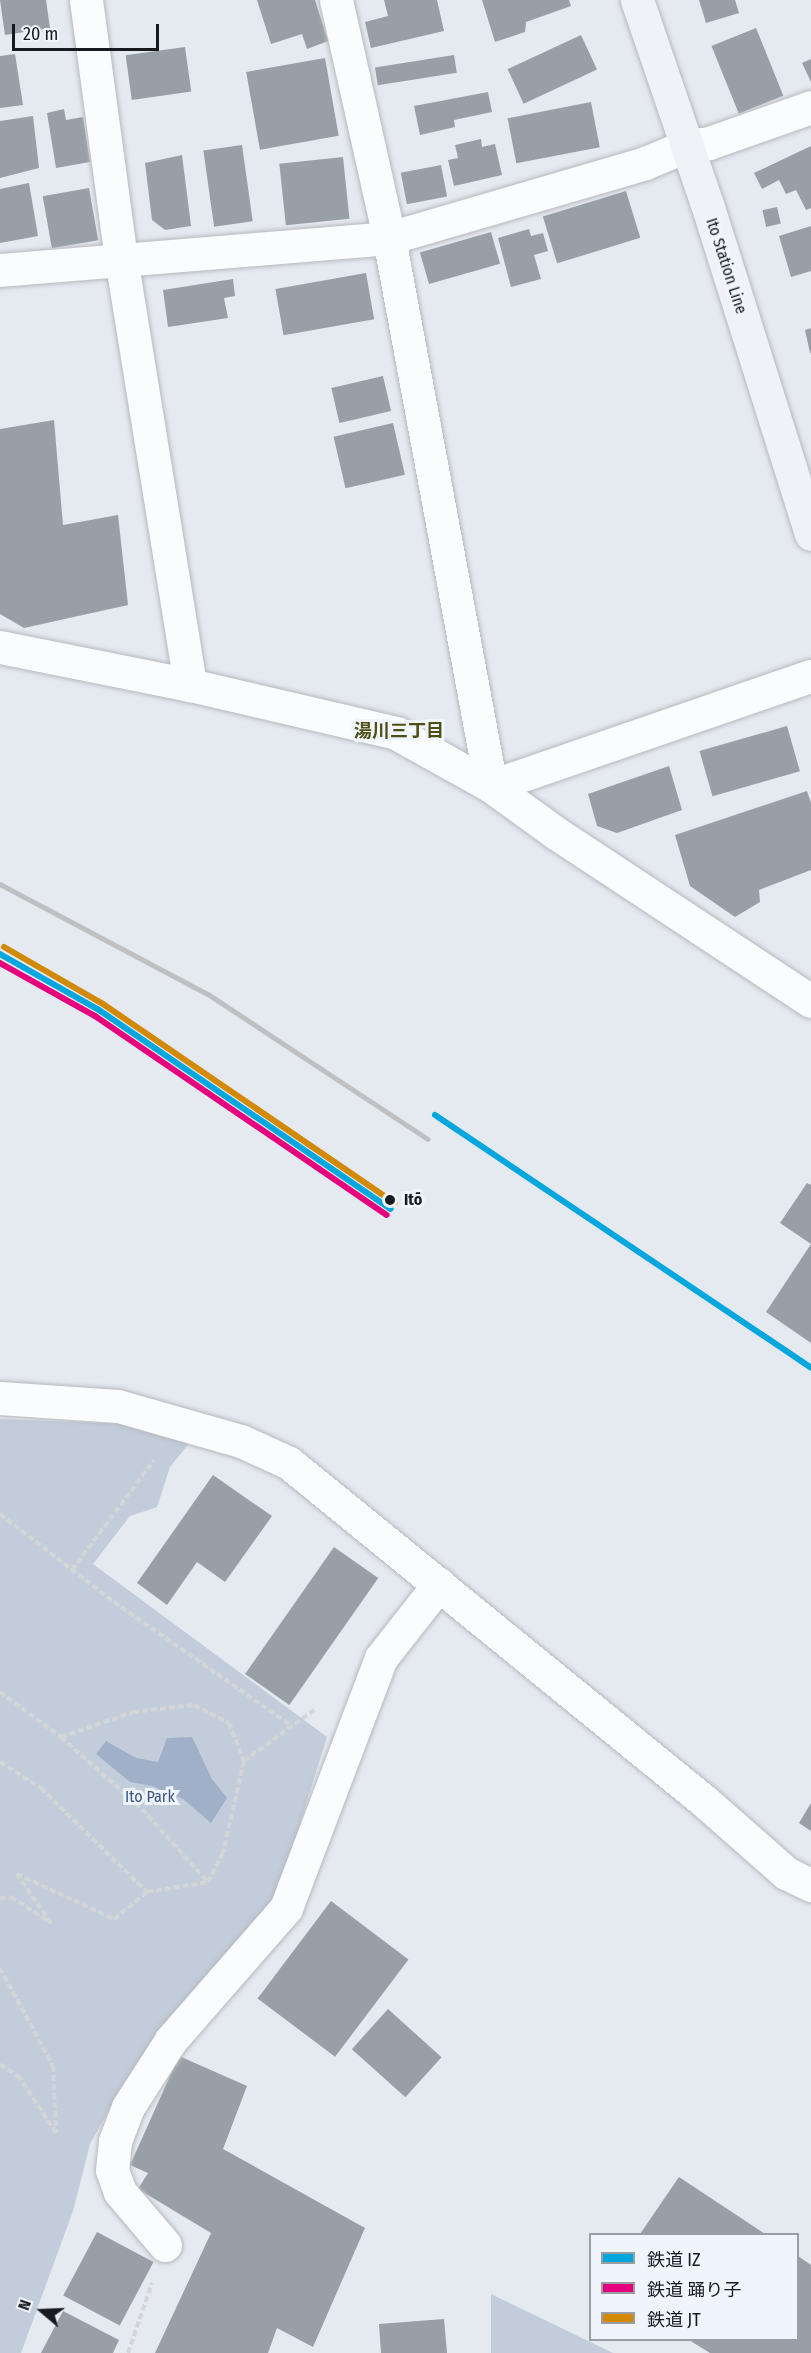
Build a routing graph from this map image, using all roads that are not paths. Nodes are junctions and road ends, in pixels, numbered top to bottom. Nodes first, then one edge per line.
1 (86, 0) edge
2 (336, 0) edge
3 (637, 0) edge
4 (811, 107) edge
5 (686, 146) junction
6 (389, 238) junction
7 (121, 258) junction
8 (0, 270) edge
9 (811, 534) edge
10 (0, 647) edge
11 (811, 676) edge
12 (190, 685) junction
13 (491, 786) junction
14 (811, 1001) edge
15 (0, 1398) edge
16 (439, 1584) junction
17 (811, 1885) edge
18 (165, 2245) road end

1 - 7 street
2 - 6 street
3 - 5 main road, Ito Station Line
4 - 5 street
5 - 6 street
5 - 9 main road, Ito Station Line
6 - 7 street
6 - 13 street
7 - 8 street
7 - 12 street
10 - 12 street
11 - 13 street
12 - 13 street
13 - 14 street
15 - 16 street
16 - 17 street
16 - 18 street

